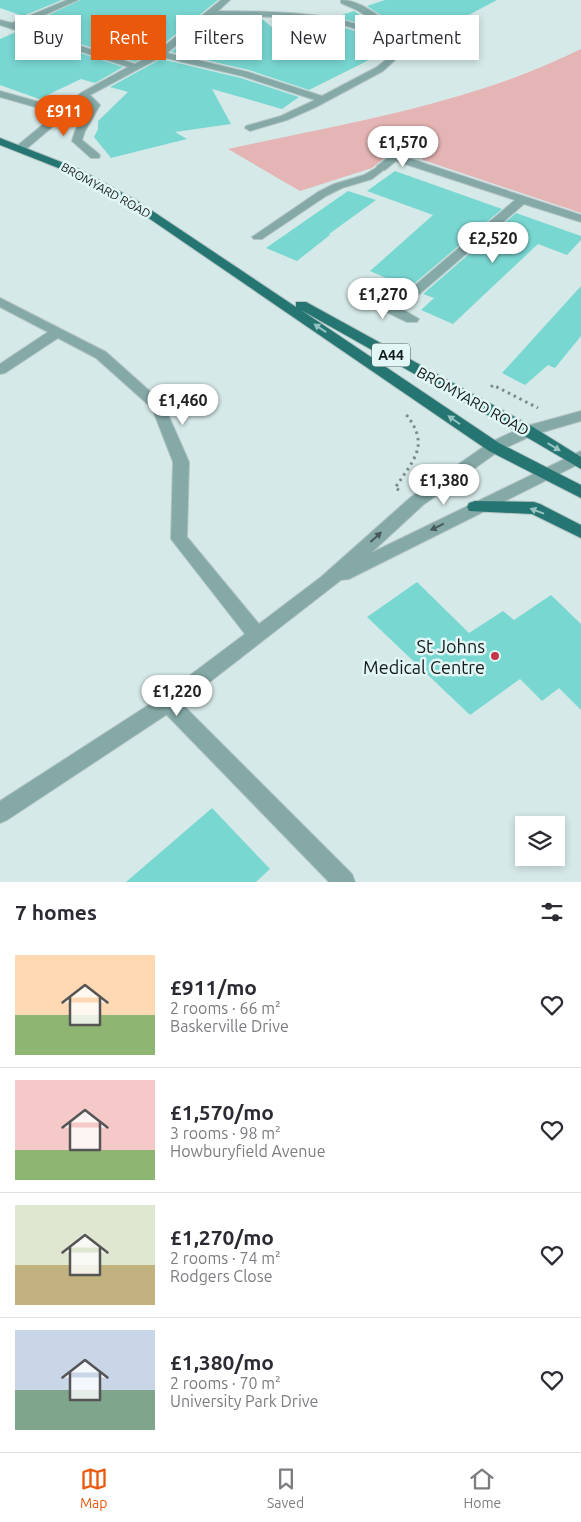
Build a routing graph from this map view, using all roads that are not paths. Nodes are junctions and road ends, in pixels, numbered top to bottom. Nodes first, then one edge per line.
1 (74, 0) edge
2 (226, 0) edge
3 (354, 0) edge
4 (342, 1) edge
5 (209, 13) junction
6 (370, 15) edge
7 (0, 22) edge
8 (12, 26) junction
9 (166, 49) edge
10 (166, 55) edge
11 (149, 60) edge
12 (136, 67) junction
13 (0, 94) edge
14 (84, 95) junction
15 (324, 100) junction
16 (64, 112) junction
17 (250, 128) dead end
18 (0, 141) edge
19 (408, 146) dead end
20 (21, 148) junction
21 (95, 156) dead end
22 (396, 157) junction
23 (523, 199) junction
24 (581, 220) edge
25 (258, 237) dead end
26 (206, 251) junction
27 (366, 297) dead end
28 (0, 302) edge
29 (394, 310) junction
30 (412, 320) dead end
31 (56, 332) junction
32 (0, 370) edge
33 (581, 416) edge
34 (528, 431) junction
35 (494, 448) junction
36 (579, 460) edge
37 (544, 473) junction
38 (581, 492) edge
39 (475, 507) junction
40 (581, 532) edge
41 (326, 582) junction
42 (257, 635) junction
43 (168, 703) junction
44 (0, 813) edge
45 (344, 882) edge

1 - 8 street
2 - 5 street
3 - 4 street
4 - 6 street
5 - 9 street
5 - 15 street
7 - 8 street
8 - 12 street
10 - 15 street
11 - 12 street
12 - 14 street
13 - 16 street
14 - 16 street
14 - 21 street
15 - 17 street
16 - 20 street
18 - 20 main road, BROMYARD ROAD / A44
19 - 22 street
20 - 26 main road, BROMYARD ROAD / A44
22 - 23 street
22 - 25 street
23 - 24 street
23 - 29 street
26 - 34 main road, BROMYARD ROAD / A44
35 -> 26 main road, BROMYARD ROAD / A44
27 - 29 street
28 - 31 street
29 - 30 street
31 - 32 street
31 - 42 street
33 - 34 street
34 - 35 street
34 -> 36 main road, BROMYARD ROAD / A44
35 - 37 main road, BROMYARD ROAD / A44
41 -> 35 street
36 - 37 street
37 - 38 main road, BROMYARD ROAD / A44
37 - 39 street
40 -> 39 main road
39 -> 41 street
41 - 42 street
42 - 43 street
43 - 44 street
43 - 45 street

